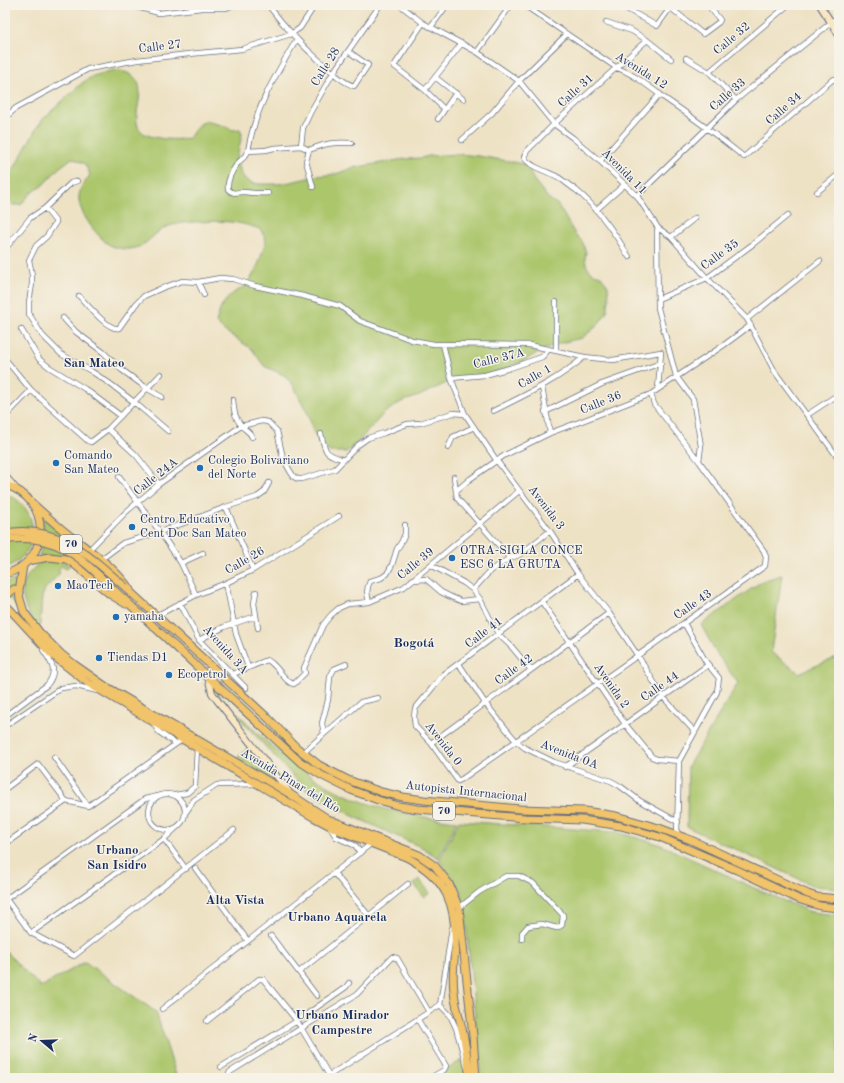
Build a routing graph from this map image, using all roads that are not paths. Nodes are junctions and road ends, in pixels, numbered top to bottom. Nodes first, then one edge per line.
1 (130, 5) edge
2 (233, 5) edge
3 (268, 5) edge
4 (315, 5) edge
5 (380, 5) edge
6 (400, 5) edge
7 (447, 5) edge
8 (511, 5) edge
9 (524, 5) edge
10 (622, 5) edge
11 (708, 5) edge
12 (788, 5) edge
13 (820, 5) edge
14 (669, 7) edge
15 (839, 16) edge
16 (606, 22) dead end
17 (830, 22) junction
18 (423, 23) junction
19 (431, 27) junction
20 (291, 34) junction
21 (567, 34) junction
22 (839, 35) edge
23 (297, 39) junction
24 (647, 40) junction
25 (462, 43) junction
26 (348, 51) junction
27 (477, 52) junction
28 (686, 58) dead end
29 (671, 59) dead end
30 (617, 68) junction
31 (709, 72) junction
32 (333, 73) junction
33 (435, 77) junction
34 (839, 78) edge
35 (520, 81) junction
36 (425, 90) junction
37 (456, 93) junction
38 (660, 94) junction
39 (463, 99) dead end
40 (736, 100) junction
41 (444, 109) junction
42 (5, 118) edge
43 (438, 119) dead end
44 (554, 124) junction
45 (707, 127) junction
46 (462, 140) dead end
47 (352, 143) dead end
48 (300, 146) junction
49 (309, 150) junction
50 (248, 151) junction
51 (744, 157) joint
52 (600, 161) junction
53 (839, 174) edge
54 (77, 181) dead end
55 (624, 185) junction
56 (313, 187) dead end
57 (817, 192) dead end
58 (268, 193) dead end
59 (637, 196) junction
60 (44, 208) junction
61 (596, 210) junction
62 (788, 216) dead end
63 (695, 218) dead end
64 (658, 228) junction
65 (671, 237) junction
66 (5, 249) edge
67 (629, 257) dead end
68 (820, 261) dead end
69 (707, 278) junction
70 (198, 282) junction
71 (204, 295) dead end
72 (79, 296) dead end
73 (658, 299) junction
74 (556, 302) dead end
75 (64, 318) dead end
76 (747, 319) junction
77 (751, 325) junction
78 (21, 329) dead end
79 (443, 344) junction
80 (549, 349) junction
81 (556, 350) junction
82 (669, 350) junction
83 (661, 352) junction
84 (584, 356) junction
85 (5, 359) edge
86 (661, 363) junction
87 (161, 374) dead end
88 (676, 376) junction
89 (451, 378) junction
90 (542, 387) junction
91 (148, 388) junction
92 (658, 388) junction
93 (31, 390) junction
94 (651, 394) junction
95 (836, 396) dead end
96 (162, 397) dead end
97 (233, 400) dead end
98 (134, 402) junction
99 (493, 411) dead end
100 (546, 412) junction
101 (466, 414) junction
102 (807, 415) junction
103 (121, 416) junction
104 (5, 417) edge
105 (241, 426) junction
106 (474, 427) junction
107 (108, 429) junction
108 (168, 431) dead end
109 (550, 432) junction
110 (321, 434) dead end
111 (252, 437) dead end
112 (448, 448) dead end
113 (839, 459) edge
114 (344, 460) junction
115 (497, 461) junction
116 (699, 461) junction
117 (5, 476) edge
118 (119, 477) dead end
119 (454, 477) dead end
120 (269, 483) dead end
121 (160, 484) junction
122 (5, 485) edge
123 (16, 489) junction
124 (456, 491) junction
125 (519, 491) junction
126 (32, 503) junction
127 (139, 503) junction
128 (226, 507) junction
129 (339, 516) dead end
130 (405, 525) dead end
131 (480, 525) junction
132 (550, 531) junction
133 (160, 532) junction
134 (5, 533) edge
135 (5, 540) edge
136 (89, 550) junction
137 (202, 554) dead end
138 (510, 558) junction
139 (100, 560) junction
140 (26, 563) junction
141 (181, 563) junction
142 (431, 564) junction
143 (253, 570) junction
144 (5, 574) edge
145 (578, 574) junction
146 (412, 580) junction
147 (226, 583) junction
148 (473, 590) junction
149 (19, 591) junction
150 (256, 592) dead end
151 (134, 595) junction
152 (196, 595) junction
153 (5, 597) edge
154 (480, 599) junction
155 (369, 602) junction
156 (542, 602) junction
157 (180, 603) junction
158 (5, 604) edge
159 (138, 612) junction
160 (609, 613) junction
161 (156, 616) junction
162 (256, 616) junction
163 (684, 623) junction
164 (234, 624) junction
165 (258, 628) dead end
166 (498, 634) junction
167 (199, 640) junction
168 (38, 642) junction
169 (568, 643) junction
170 (638, 656) junction
171 (346, 664) dead end
172 (459, 664) junction
173 (708, 665) junction
174 (248, 667) junction
175 (531, 670) junction
176 (232, 674) junction
177 (208, 677) junction
178 (597, 684) junction
179 (246, 688) dead end
180 (104, 693) junction
181 (663, 697) junction
182 (378, 698) dead end
183 (485, 703) junction
184 (14, 710) junction
185 (5, 716) edge
186 (18, 716) junction
187 (414, 717) joint
188 (152, 720) junction
189 (6, 723) edge
190 (625, 724) junction
191 (695, 732) junction
192 (324, 734) junction
193 (183, 739) junction
194 (516, 741) junction
195 (431, 743) junction
196 (176, 744) junction
197 (197, 748) junction
198 (303, 753) junction
199 (54, 757) dead end
200 (679, 761) junction
201 (565, 767) junction
202 (460, 780) joint
203 (258, 784) junction
204 (5, 789) edge
205 (173, 794) junction
206 (290, 794) junction
207 (158, 796) junction
208 (66, 801) junction
209 (88, 806) junction
210 (186, 812) junction
211 (678, 822) junction
212 (330, 826) junction
213 (176, 827) junction
214 (234, 830) dead end
215 (677, 834) junction
216 (164, 839) junction
217 (372, 843) junction
218 (5, 844) edge
219 (360, 853) junction
220 (195, 868) dead end
221 (186, 869) junction
222 (334, 873) junction
223 (408, 884) dead end
224 (839, 899) edge
225 (839, 908) edge
226 (456, 910) junction
227 (369, 916) junction
228 (31, 933) junction
229 (270, 936) dead end
230 (522, 939) dead end
231 (248, 941) junction
232 (299, 972) junction
233 (466, 980) junction
234 (453, 981) junction
235 (349, 983) dead end
236 (317, 996) dead end
237 (469, 1003) junction
238 (440, 1005) junction
239 (456, 1005) junction
240 (162, 1009) dead end
241 (429, 1012) junction
242 (418, 1020) junction
243 (207, 1021) dead end
244 (298, 1021) junction
245 (301, 1028) junction
246 (221, 1067) dead end
247 (328, 1077) edge
248 (472, 1077) edge
249 (227, 1078) edge
250 (430, 1078) edge

1 - 2 street
3 - 20 street
4 - 20 street, Calle 27
5 - 26 street, Calle 28
6 - 18 street, Avenida 11
7 - 19 street
8 - 27 street
9 - 21 street, Avenida 12
10 - 14 street
11 - 14 street
12 - 31 street, Calle 32
13 - 17 street
15 - 17 street, Calle 33
16 - 24 street
17 - 22 street
17 - 40 street, Calle 33
18 - 19 street, Avenida 11
18 - 36 street
19 - 25 street, Avenida 11
20 - 23 street
20 - 42 street, Calle 27
21 - 30 street, Avenida 12
21 - 35 street
23 - 32 street
23 - 50 street
24 - 29 street
24 - 30 street, Calle 31
25 - 27 street, Avenida 11
25 - 33 street
26 - 32 street, Calle 28
26 - 32 street
27 - 35 street, Avenida 11
28 - 31 street
30 - 38 street, Avenida 12
30 - 44 street, Calle 31
31 - 40 street
32 - 48 street, Calle 28
33 - 36 street
33 - 37 street
34 - 51 street, Calle 34
35 - 44 street, Avenida 11
35 - 46 street
36 - 41 street
37 - 39 street
37 - 41 street
38 - 45 street, Avenida 12
38 - 52 street
40 - 45 street, Calle 33
41 - 43 street
44 - 52 street, Avenida 11
44 - 61 street, Calle 31
45 - 51 street, Avenida 12
45 - 59 street, Calle 33
47 - 49 street
48 - 49 street
48 - 50 street
49 - 56 street
50 - 58 street
52 - 55 street, Avenida 11
53 - 57 street
54 - 60 street
55 - 59 street, Avenida 11
55 - 61 street
59 - 64 street, Avenida 11
60 - 66 street
60 - 98 street
61 - 67 street
62 - 69 street, Calle 35
63 - 65 street
64 - 65 street
64 - 73 street
65 - 69 street
68 - 76 street
69 - 73 street, Calle 35
69 - 76 street
70 - 71 street
70 - 72 street
70 - 79 street
73 - 82 street
74 - 81 street
75 - 91 street
76 - 77 street
77 - 88 street, Calle 36
77 - 102 street
78 - 103 street
79 - 80 street
79 - 89 street, Avenida 3
80 - 81 street
80 - 89 street, Calle 37A
81 - 84 street
82 - 83 street
82 - 88 street
83 - 84 street
83 - 86 street
84 - 90 street, Calle 1
85 - 93 street
86 - 92 street
86 - 100 street
87 - 91 street
88 - 92 street, Calle 36
88 - 116 street
89 - 101 street, Avenida 3
90 - 99 street, Calle 1
90 - 100 street
91 - 96 street
91 - 98 street
92 - 94 street, Calle 36
93 - 104 street
93 - 107 street
94 - 109 street, Calle 36
94 - 116 street, Calle 43
95 - 102 street
97 - 105 street
98 - 103 street
98 - 108 street
100 - 109 street
101 - 106 street, Avenida 3
101 - 114 street
102 - 113 street
103 - 107 street
105 - 111 street
105 - 114 street
105 - 121 street, Calle 24A
106 - 112 street
106 - 115 street, Avenida 3
107 - 121 street
109 - 115 street, Calle 36
110 - 114 street
115 - 124 street, Calle 36
115 - 125 street, Avenida 3
116 - 163 street, Calle 43
117 - 123 street
118 - 127 street
119 - 124 street
120 - 128 street
121 - 127 street, Calle 24A
122 - 123 main road
123 - 126 main road
124 - 131 street
125 - 131 street, Calle 39
125 - 132 street, Avenida 3
126 - 136 main road
126 - 140 main road
127 - 133 street
127 - 136 street, Calle 24A
128 - 133 street
128 - 143 street
129 - 143 street, Calle 26
130 - 155 street
131 - 138 street
131 - 142 street, Calle 39
132 - 138 street
132 - 145 street, Avenida 3
133 - 139 street
133 - 141 street
134 - 151 main road, Autopista Internacional / 70, bridge
135 - 159 main road, Autopista Internacional / 70, bridge
136 - 139 main road
137 - 141 street
138 - 148 street
139 - 151 main road
140 - 144 main road, Autopista Internacional
140 - 149 main road, Avenida Pinar del Río
140 - 159 main road, Autopista Internacional
141 - 152 street
142 - 146 street, Calle 39
142 - 148 street
143 - 147 street, Calle 26
145 - 156 street, Calle 41
145 - 160 street, Avenida 3
146 - 154 street
146 - 155 street, Calle 39
147 - 152 street, Calle 26
147 - 164 street
148 - 154 street
149 - 153 main road
149 - 206 main road, Avenida Pinar del Río
150 - 162 street
151 - 161 main road, Autopista Internacional / 70
152 - 157 street, Calle 26
154 - 166 street
155 - 174 street, Calle 39
156 - 166 street, Calle 41
156 - 169 street, Avenida 2
157 - 161 street, Calle 26
157 - 167 street, Avenida 3A
158 - 168 main road, Avenida Pinar del Río
159 - 177 main road, Autopista Internacional / 70
160 - 169 street, Calle 42
160 - 170 street, Avenida 3
161 - 198 main road, Autopista Internacional / 70
162 - 164 street
162 - 165 street
163 - 170 street, Calle 43
163 - 173 street
164 - 167 street
164 - 174 street
166 - 172 street, Calle 41
166 - 175 street
167 - 176 street, Avenida 3A
168 - 180 main road, Avenida Pinar del Río
168 - 184 street
169 - 175 street, Calle 42
169 - 178 street, Avenida 2
170 - 178 street, Calle 43
170 - 181 street, Avenida 3
171 - 192 street
172 - 183 street, Avenida 0A
172 - 187 street, Calle 41
173 - 181 street, Calle 44
173 - 191 street
174 - 176 street
175 - 183 street, Calle 42
176 - 179 street, Avenida 3A
177 - 206 street
177 - 225 main road, Autopista Internacional / 70
178 - 190 street, Avenida 2
178 - 194 street, Calle 43
180 - 186 street
180 - 188 main road, Avenida Pinar del Río
181 - 190 street, Calle 44
181 - 191 street, Avenida 3
182 - 192 street
183 - 194 street, Avenida 0A
183 - 195 street, Calle 42
184 - 185 street
184 - 186 street
186 - 189 street
187 - 195 street, Avenida 0
188 - 193 main road, Avenida Pinar del Río
188 - 196 street
190 - 200 street, Avenida 2
190 - 201 street, Calle 44
191 - 200 street
192 - 198 street
193 - 196 street
193 - 197 main road, Avenida Pinar del Río
194 - 201 street, Avenida 0A
194 - 202 street, Calle 43
195 - 202 street, Avenida 0
196 - 209 street
197 - 203 main road, Avenida Pinar del Río
197 - 205 street
198 - 215 main road, Autopista Internacional / 70
199 - 209 street
200 - 211 street
201 - 211 street, Avenida 0A
203 - 210 street
203 - 212 main road, Avenida Pinar del Río
204 - 208 street
205 - 207 street
205 - 210 street
206 - 226 main road, Avenida Pinar del Río
207 - 213 street
207 - 228 street
208 - 209 street
208 - 218 street
210 - 213 street
211 - 215 street
212 - 217 main road, Avenida Pinar del Río
212 - 219 street
213 - 216 street
214 - 221 street
215 - 224 main road, Autopista Internacional / 70
216 - 221 street
216 - 228 street
217 - 219 street
217 - 226 main road, Avenida Pinar del Río
219 - 222 street
220 - 231 street
221 - 228 street
222 - 227 street
222 - 231 street
223 - 227 street
226 - 230 street
226 - 233 main road, Avenida Pinar del Río
226 - 234 main road, Avenida Pinar del Río
226 - 238 street
227 - 232 street
229 - 232 street
231 - 240 street
232 - 236 street
233 - 234 main road
233 - 237 main road, Avenida Pinar del Río
234 - 239 main road, Avenida Pinar del Río
235 - 244 street
237 - 239 main road
237 - 248 main road, Avenida Pinar del Río
238 - 241 street
238 - 248 street
239 - 248 main road, Avenida Pinar del Río
241 - 242 street
241 - 245 street
242 - 247 street
242 - 250 street
243 - 244 street
244 - 245 street
244 - 246 street
245 - 247 street
245 - 249 street

